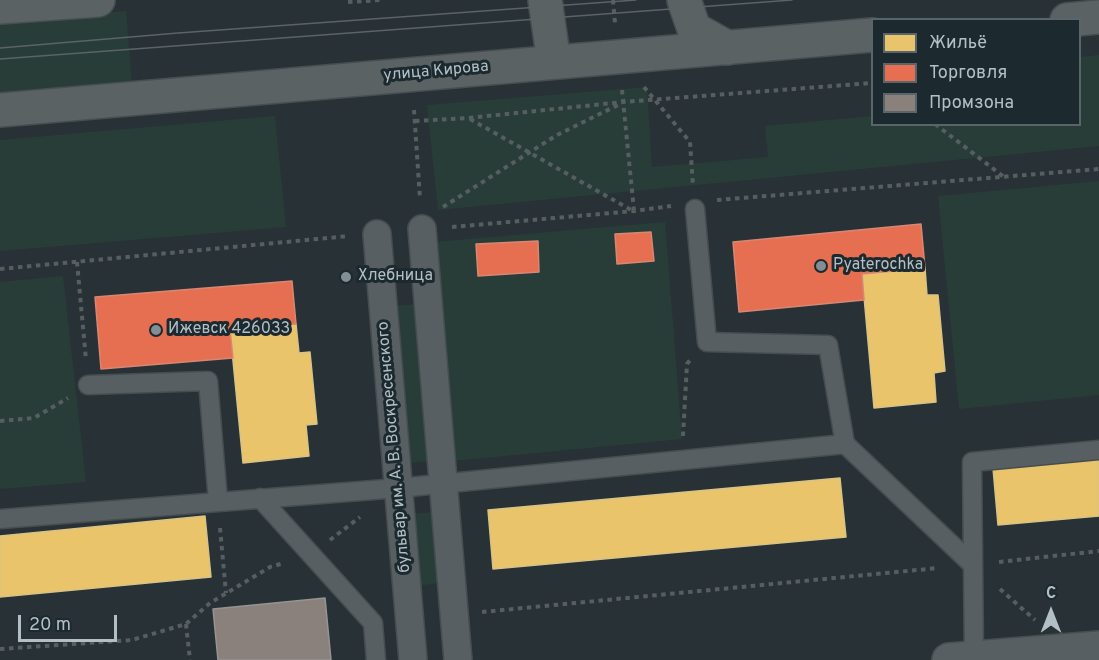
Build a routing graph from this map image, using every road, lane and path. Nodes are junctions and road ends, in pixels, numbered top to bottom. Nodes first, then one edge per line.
1 (98, 0) edge
2 (381, 0) edge
3 (545, 0) edge
4 (613, 0) edge
5 (684, 0) edge
6 (348, 3) dead end
7 (0, 7) edge
8 (1099, 17) edge
9 (1081, 19) edge
10 (871, 35) edge
11 (728, 48) junction
12 (619, 57) junction
13 (554, 62) junction
14 (871, 84) edge
15 (655, 100) junction
16 (623, 102) junction
17 (0, 110) edge
18 (414, 110) dead end
19 (468, 118) junction
20 (415, 121) junction
21 (938, 126) edge
22 (529, 153) junction
23 (1099, 169) edge
24 (1004, 177) junction
25 (695, 206) junction
26 (634, 211) junction
27 (422, 225) junction
28 (377, 234) joint
29 (77, 262) junction
30 (0, 269) edge
31 (707, 342) junction
32 (88, 385) junction
33 (0, 421) edge
34 (845, 444) junction
35 (1099, 450) edge
36 (681, 460) junction
37 (443, 482) junction
38 (399, 488) junction
39 (261, 498) junction
40 (218, 501) junction
41 (0, 519) edge
42 (1099, 551) edge
43 (312, 555) junction
44 (973, 565) junction
45 (226, 593) junction
46 (455, 615) junction
47 (186, 624) junction
48 (0, 649) edge
49 (1085, 649) edge
50 (961, 659) edge
51 (190, 660) edge
52 (376, 660) edge
53 (413, 660) edge
54 (459, 660) edge

1 - 7 main road
2 - 6 path
3 - 13 main road
4 - 12 path
5 - 11 main road
8 - 9 main road
10 - 11 main road, улица Кирова
11 - 12 main road, улица Кирова
12 - 13 main road, улица Кирова
12 - 15 path
12 - 16 path
13 - 17 main road, улица Кирова
14 - 15 path
15 - 16 path
15 - 25 path
16 - 19 path
16 - 22 path
16 - 26 path
18 - 20 path
19 - 20 path
19 - 22 path
20 - 27 path
21 - 24 path
22 - 26 path
22 - 27 path
23 - 24 path
24 - 25 path
25 - 26 path
25 - 31 lane
26 - 27 path
27 - 37 street
28 - 29 path
28 - 38 street, бульвар им. А. В. Воскресенского
29 - 30 path
29 - 32 path
31 - 34 lane
31 - 36 path
32 - 33 path
32 - 40 lane
34 - 36 lane
34 - 44 lane
35 - 44 lane
36 - 37 lane
37 - 38 lane
37 - 46 street
38 - 39 lane
38 - 43 path
38 - 53 street, бульвар им. А. В. Воскресенского
39 - 40 lane
39 - 43 lane
40 - 41 lane
40 - 45 path
42 - 44 path
43 - 45 path
43 - 52 lane
44 - 46 path
44 - 49 path
44 - 50 lane
45 - 47 path
46 - 54 street
47 - 48 path
47 - 51 path
49 - 50 street

